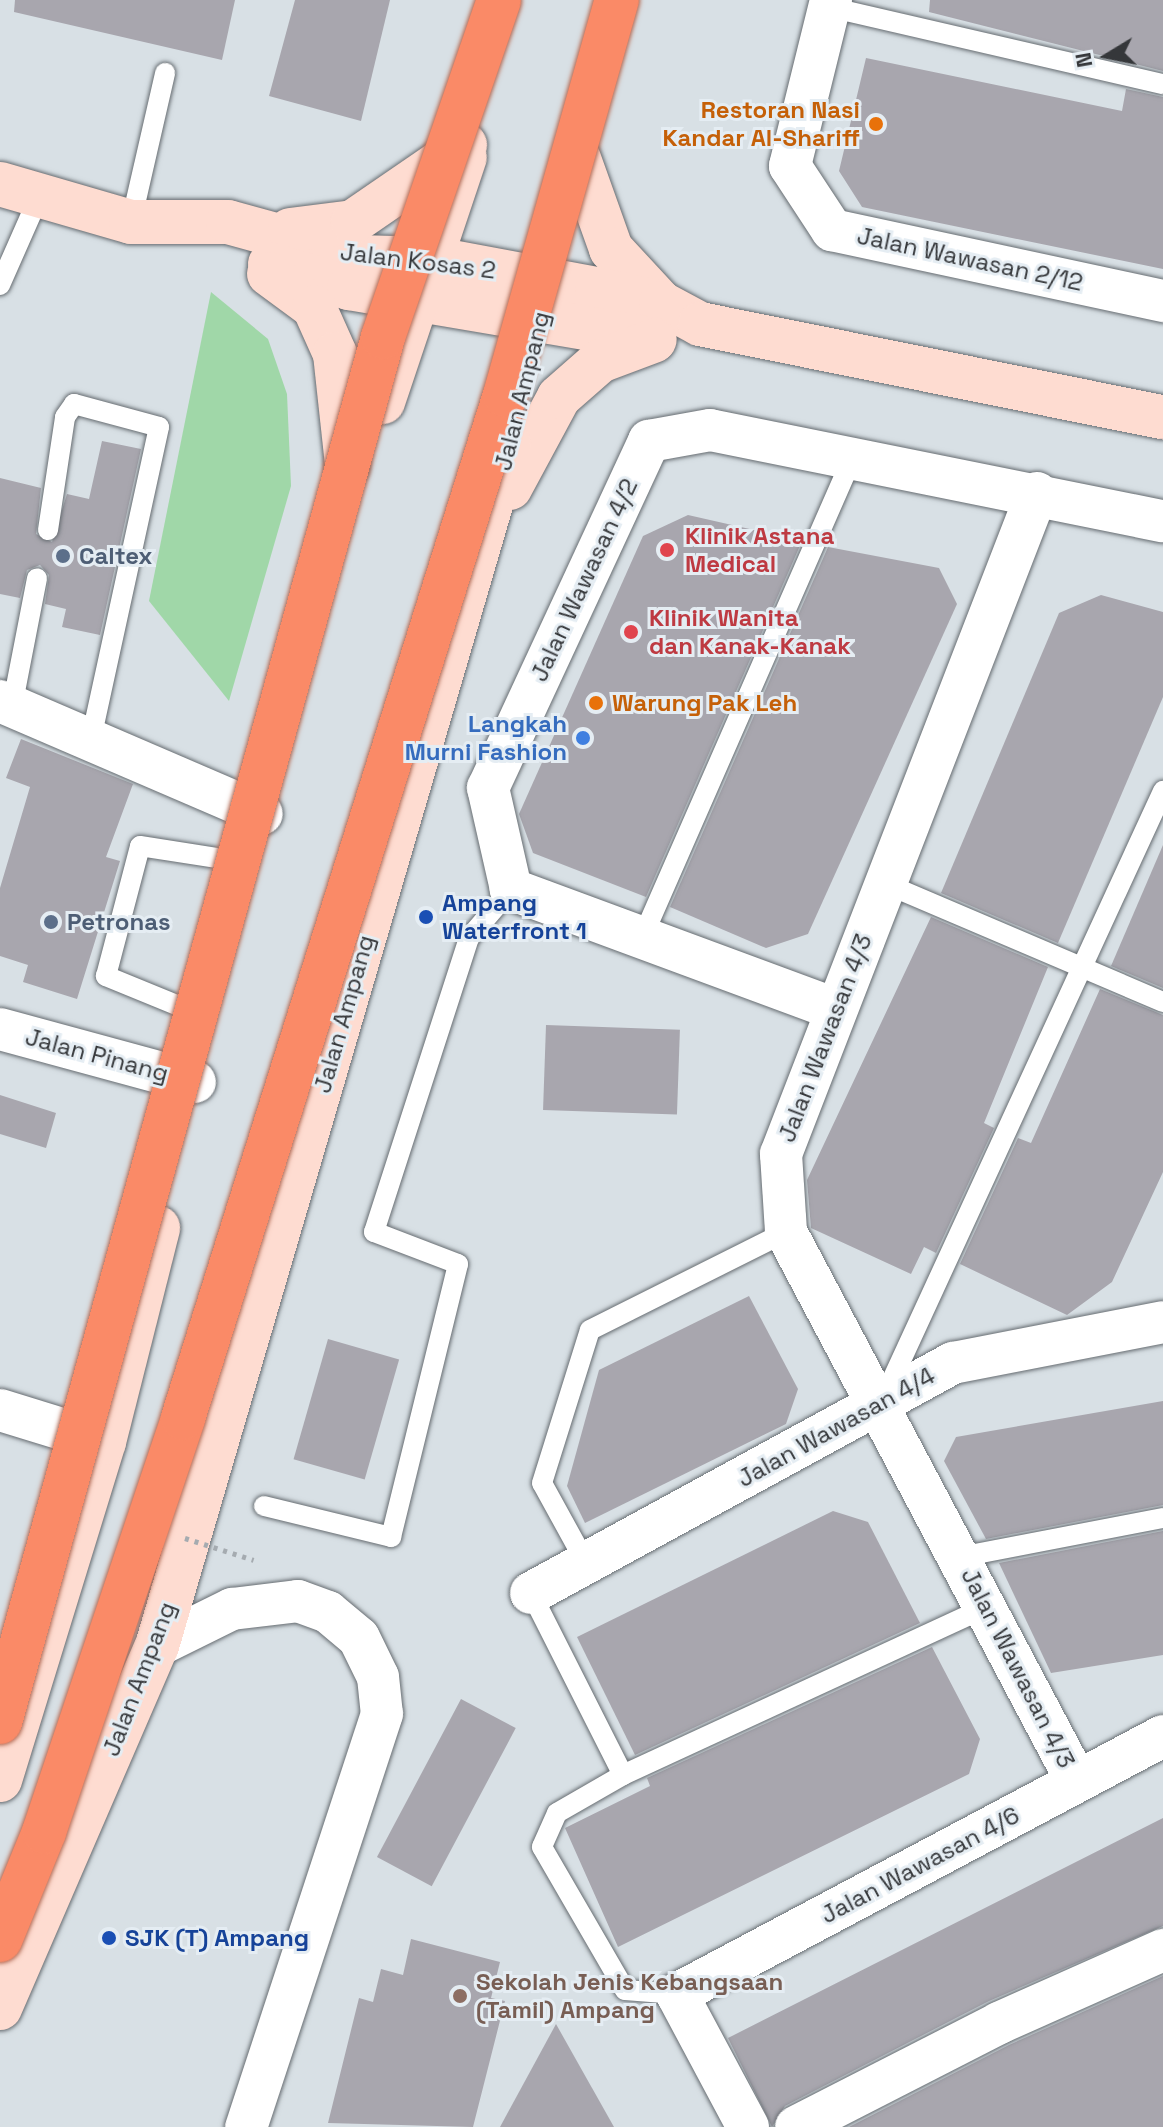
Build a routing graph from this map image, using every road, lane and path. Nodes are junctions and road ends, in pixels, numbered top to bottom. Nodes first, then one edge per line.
1 (499, 0) edge
2 (508, 0) edge
3 (617, 0) edge
4 (628, 0) edge
5 (830, 3) edge
6 (165, 73) dead end
7 (1163, 84) edge
8 (469, 142) junction
9 (579, 159) junction
10 (19, 192) edge
11 (131, 222) junction
12 (250, 243) junction
13 (428, 278) junction
14 (0, 285) edge
15 (544, 300) junction
16 (1163, 301) edge
17 (658, 322) junction
18 (1163, 417) edge
19 (851, 461) junction
20 (349, 492) junction
21 (1037, 493) junction
22 (1163, 521) edge
23 (488, 529) junction
24 (48, 530) dead end
25 (37, 578) dead end
26 (6, 704) edge
27 (91, 740) junction
28 (1163, 791) edge
29 (262, 814) junction
30 (250, 863) junction
31 (884, 883) junction
32 (511, 889) junction
33 (643, 936) junction
34 (1085, 968) junction
35 (1163, 1002) edge
36 (835, 1009) junction
37 (210, 1019) junction
38 (0, 1029) edge
39 (195, 1082) junction
40 (786, 1232) junction
41 (1163, 1322) edge
42 (880, 1404) junction
43 (0, 1410) edge
44 (104, 1442) junction
45 (264, 1506) dead end
46 (1163, 1518) edge
47 (960, 1557) junction
48 (586, 1563) junction
49 (531, 1593) joint
50 (987, 1607) junction
51 (157, 1646) junction
52 (0, 1722) edge
53 (1163, 1736) edge
54 (623, 1775) junction
55 (0, 1780) edge
56 (1077, 1782) junction
57 (0, 1940) edge
58 (1163, 1950) edge
59 (677, 1994) junction
60 (0, 2008) edge
61 (246, 2127) edge
62 (748, 2127) edge
63 (796, 2127) edge

1 - 52 highway, bridge
2 - 8 main road
3 - 57 highway, bridge
4 - 9 main road, Jalan Ampang
5 - 7 lane
5 - 16 street, Jalan Wawasan 2/12
6 - 11 lane
8 - 12 main road
8 - 13 main road
9 - 15 main road, Jalan Ampang
9 - 17 main road
10 - 11 main road, Jalan Kosas 2
10 - 14 lane
11 - 12 main road, Jalan Kosas 2
12 - 13 main road, Jalan Kosas 2
12 - 20 main road
13 - 15 main road, Jalan Kosas 2
13 - 20 main road
15 - 17 main road
15 - 17 main road, Jalan Kosas 2
15 - 23 main road, Jalan Ampang
17 - 18 main road
17 - 23 main road
19 - 21 street, Jalan Wawasan 4/2
19 - 32 street, Jalan Wawasan 4/2
19 - 33 lane
20 - 29 main road
21 - 22 street, Jalan Wawasan 4/2
21 - 31 street, Jalan Wawasan 4/3
23 - 51 main road, Jalan Ampang
24 - 27 lane
25 - 26 lane
26 - 27 street
27 - 29 street
28 - 34 lane
29 - 30 main road
30 - 37 main road
30 - 37 lane
31 - 34 lane
31 - 36 street, Jalan Wawasan 4/3
32 - 33 street
32 - 45 lane
33 - 36 street
34 - 35 lane
34 - 42 lane
36 - 40 street, Jalan Wawasan 4/3
37 - 39 main road
38 - 39 street, Jalan Pinang
39 - 44 main road
40 - 42 street, Jalan Wawasan 4/3
40 - 48 lane
41 - 42 street, Jalan Wawasan 4/4
42 - 47 street, Jalan Wawasan 4/3
42 - 48 street, Jalan Wawasan 4/4
43 - 44 street
44 - 55 main road
46 - 47 lane
47 - 50 street, Jalan Wawasan 4/3
48 - 49 street, Jalan Wawasan 4/4
49 - 54 lane
50 - 54 lane
50 - 56 street, Jalan Wawasan 4/3
51 - 60 main road, Jalan Ampang
51 - 61 street
53 - 56 street, Jalan Wawasan 4/6
54 - 59 lane
56 - 59 street, Jalan Wawasan 4/6
58 - 63 street
59 - 62 street

